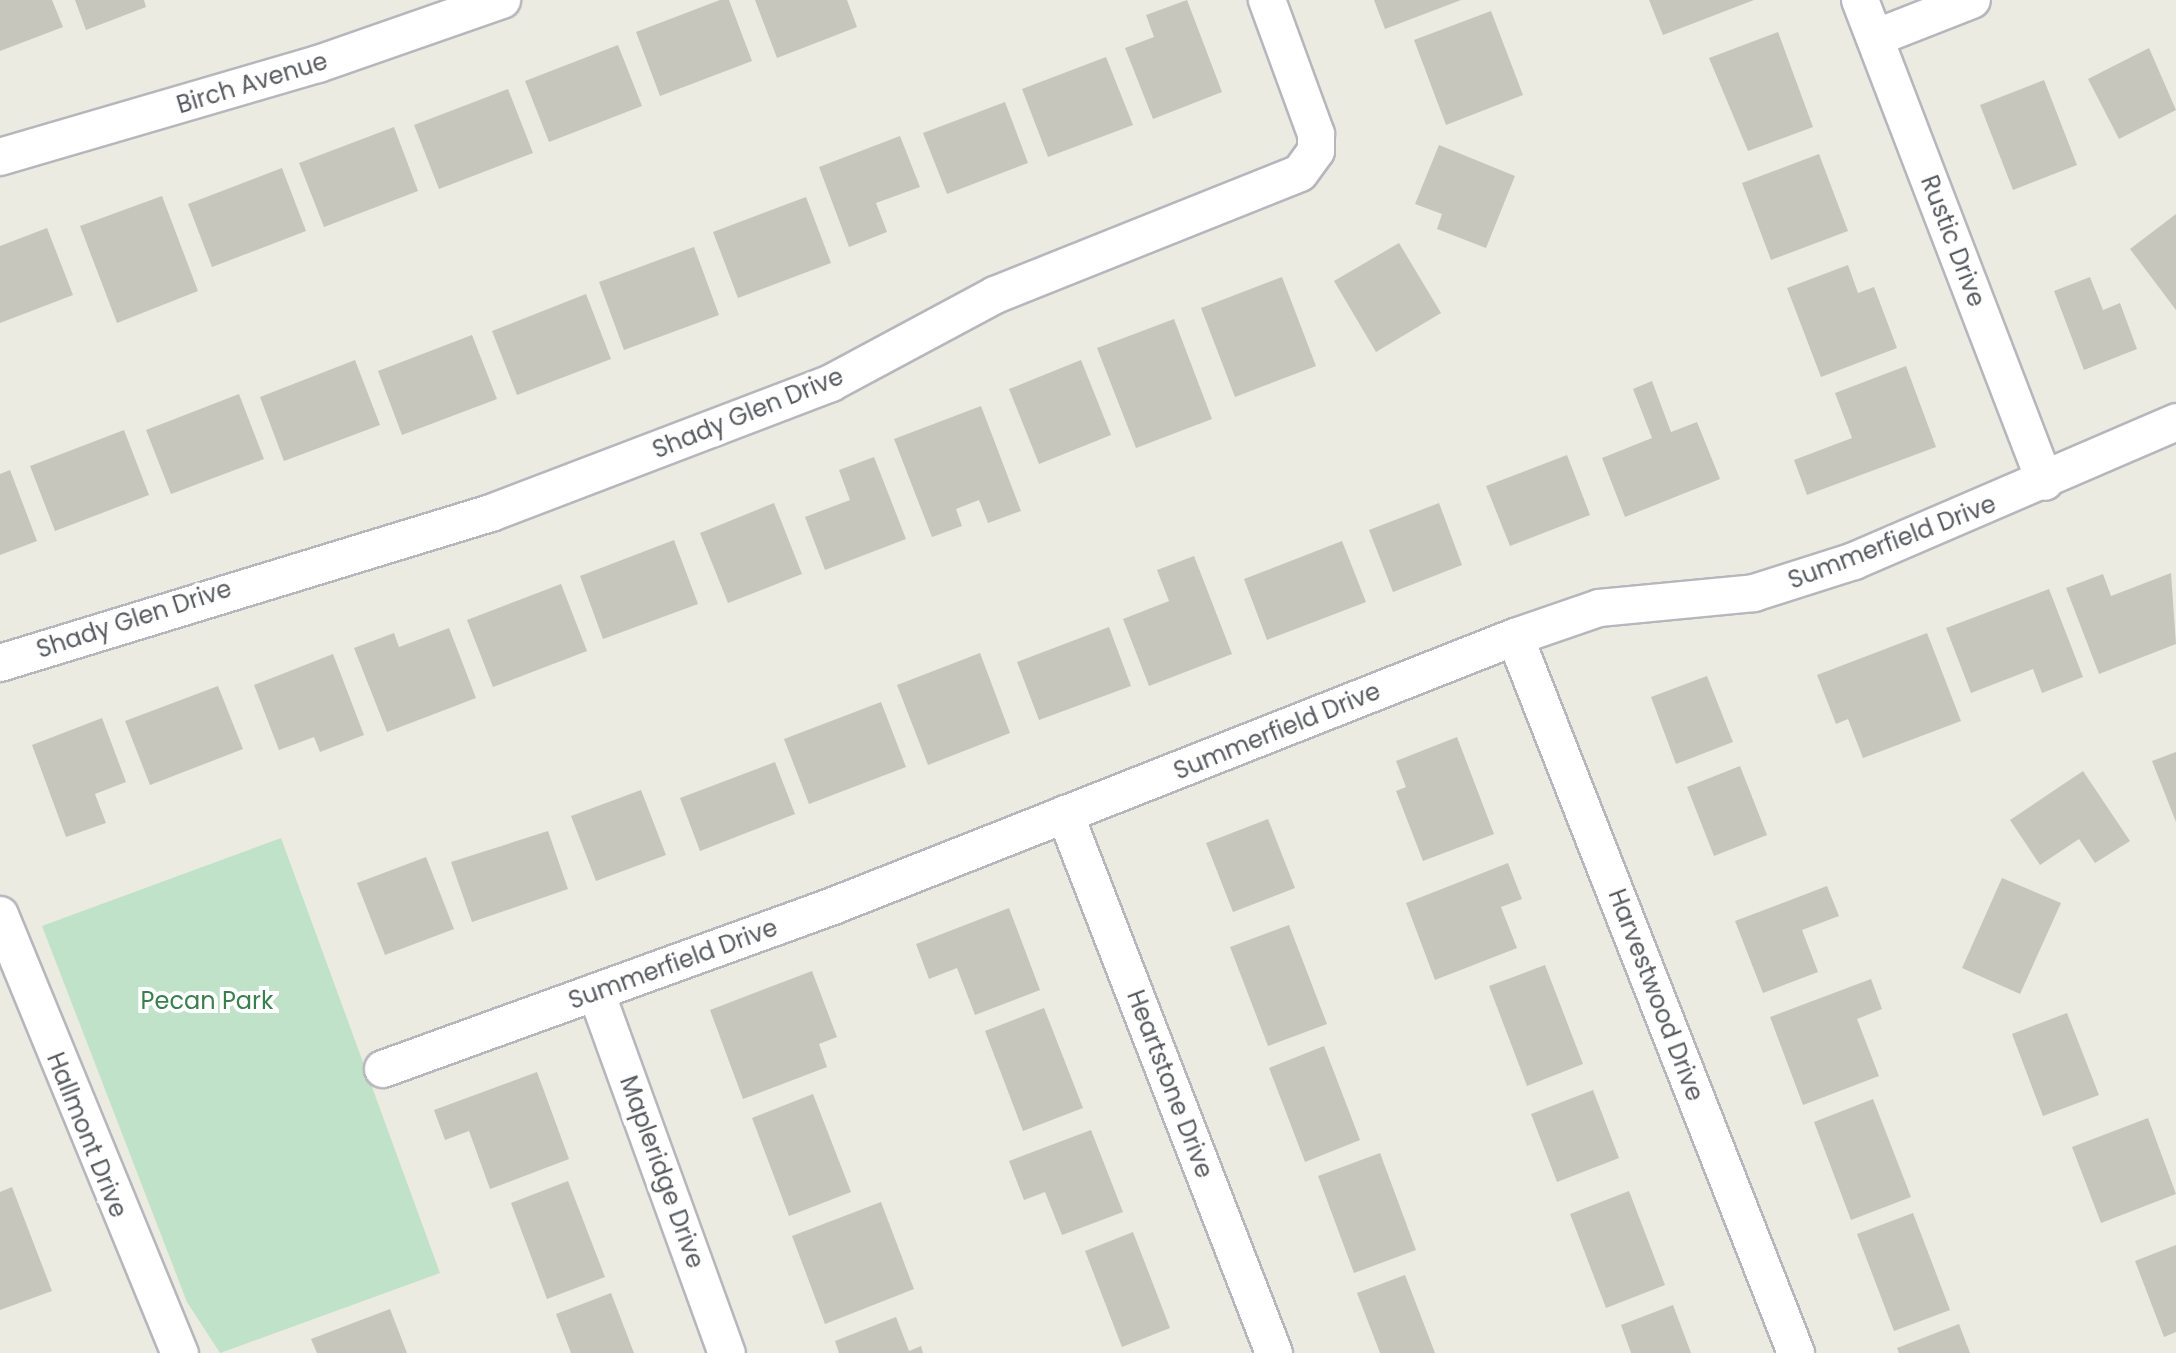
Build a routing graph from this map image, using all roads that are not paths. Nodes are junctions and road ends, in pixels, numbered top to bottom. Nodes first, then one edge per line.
1 (502, 0) edge
2 (1267, 0) edge
3 (1860, 0) edge
4 (1972, 0) edge
5 (1875, 38) junction
6 (0, 157) edge
7 (2176, 422) edge
8 (2045, 482) junction
9 (1515, 637) junction
10 (0, 663) edge
11 (1065, 814) junction
12 (0, 915) edge
13 (596, 992) junction
14 (383, 1069) dead end
15 (180, 1353) edge
16 (727, 1353) edge
17 (1274, 1353) edge
18 (1796, 1353) edge

1 - 6 street, Birch Avenue
2 - 10 street, Shady Glen Drive
3 - 5 street, Rustic Drive
4 - 5 street
5 - 8 street, Rustic Drive
7 - 8 street, Summerfield Drive
8 - 9 street, Summerfield Drive
9 - 11 street, Summerfield Drive
9 - 18 street, Harvestwood Drive
11 - 13 street, Summerfield Drive
11 - 17 street, Heartstone Drive
12 - 15 street, Hallmont Drive
13 - 14 street, Summerfield Drive
13 - 16 street, Mapleridge Drive

